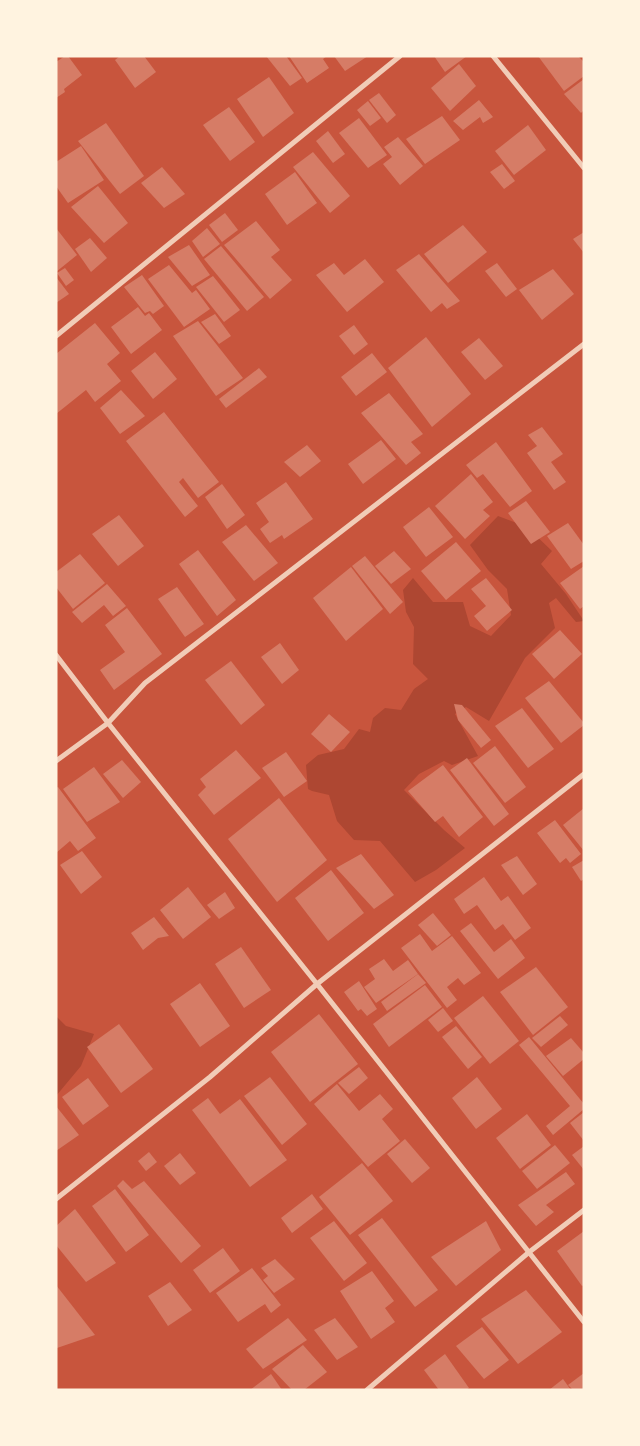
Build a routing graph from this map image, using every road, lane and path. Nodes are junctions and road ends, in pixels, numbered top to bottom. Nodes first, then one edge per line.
1 (400, 56) edge
2 (494, 56) edge
3 (584, 168) edge
4 (56, 336) edge
5 (584, 344) edge
6 (56, 654) edge
7 (108, 723) junction
8 (56, 762) edge
9 (584, 774) edge
10 (317, 984) junction
11 (56, 1199) edge
12 (584, 1210) edge
13 (528, 1253) junction
14 (584, 1322) edge
15 (367, 1390) edge

1 - 4 street
2 - 3 street
5 - 7 street
6 - 7 street
7 - 8 street
7 - 10 street
9 - 10 street
10 - 11 street
10 - 13 street
12 - 13 street
13 - 14 street
13 - 15 street

